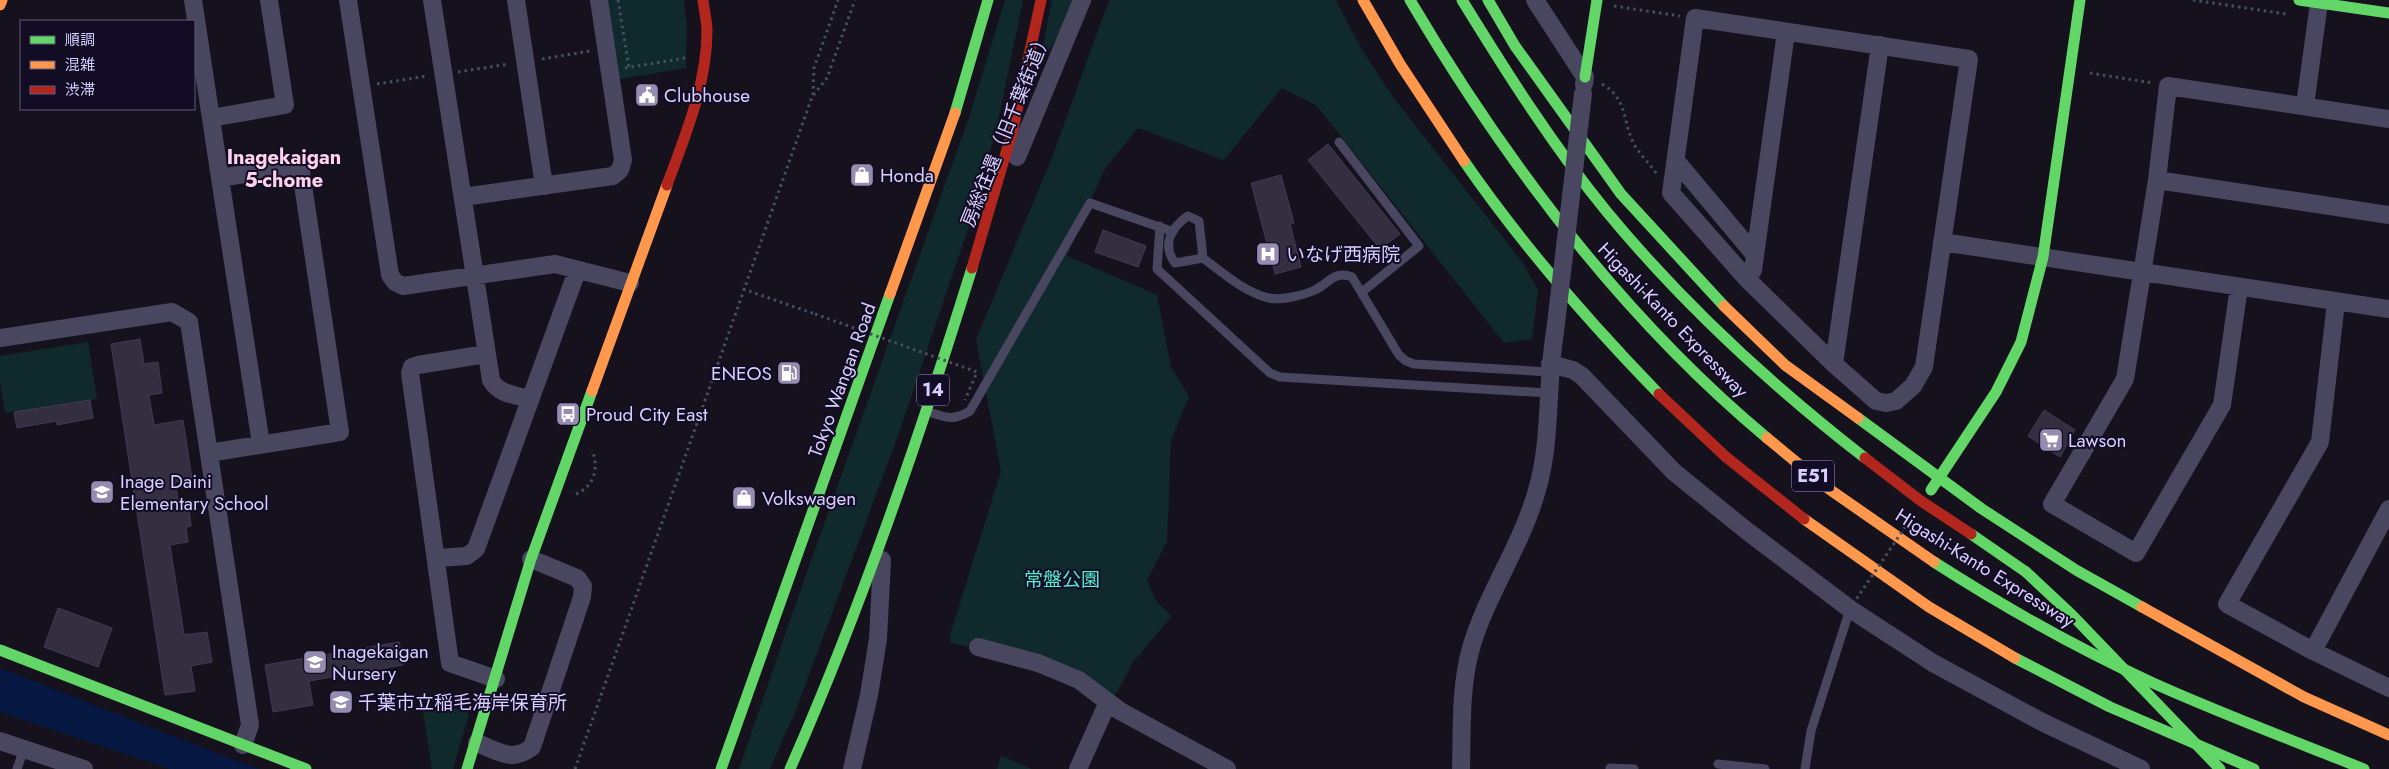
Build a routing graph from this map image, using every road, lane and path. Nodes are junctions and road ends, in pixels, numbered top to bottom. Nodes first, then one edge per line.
1 (2, 0) edge
2 (193, 0) edge
3 (269, 0) edge
4 (348, 0) edge
5 (432, 0) edge
6 (516, 0) edge
7 (599, 0) edge
8 (618, 0) edge
9 (703, 0) edge
10 (838, 0) edge
11 (855, 0) edge
12 (988, 0) edge
13 (1041, 0) edge
14 (1082, 0) edge
15 (1363, 0) edge
16 (1410, 0) edge
17 (1462, 0) edge
18 (1488, 0) edge
19 (1535, 0) edge
20 (1597, 0) edge
21 (2080, 0) edge
22 (2300, 0) edge
23 (2319, 3) junction
24 (0, 5) edge
25 (1609, 6) dead end
26 (2389, 13) edge
27 (1695, 18) junction
28 (1786, 32) junction
29 (1880, 45) junction
30 (606, 49) junction
31 (692, 56) dead end
32 (526, 61) junction
33 (629, 68) junction
34 (610, 71) junction
35 (2082, 72) dead end
36 (442, 74) junction
37 (1589, 84) junction
38 (2168, 86) junction
39 (361, 87) junction
40 (812, 97) junction
41 (2305, 105) junction
42 (211, 118) junction
43 (2389, 119) edge
44 (1339, 142) dead end
45 (1677, 162) junction
46 (220, 178) junction
47 (2157, 180) junction
48 (544, 186) junction
49 (1671, 193) junction
50 (463, 197) junction
51 (2389, 215) edge
52 (1160, 226) junction
53 (1170, 232) junction
54 (1942, 242) junction
55 (1756, 255) junction
56 (2042, 257) junction
57 (1203, 258) junction
58 (577, 271) junction
59 (2141, 272) junction
60 (971, 273) junction
61 (474, 276) junction
62 (1747, 279) junction
63 (630, 284) junction
64 (2239, 287) junction
65 (743, 289) junction
66 (1362, 292) junction
67 (2336, 302) junction
68 (2389, 309) edge
69 (0, 338) edge
70 (486, 354) junction
71 (1834, 364) junction
72 (1550, 368) junction
73 (1548, 393) junction
74 (530, 399) junction
75 (960, 399) dead end
76 (927, 411) junction
77 (261, 444) junction
78 (592, 447) dead end
79 (209, 453) junction
80 (1940, 478) junction
81 (568, 497) dead end
82 (1922, 502) junction
83 (2389, 509) edge
84 (1914, 514) dead end
85 (883, 535) junction
86 (437, 558) junction
87 (531, 559) junction
88 (1852, 607) junction
89 (978, 647) dead end
90 (0, 650) edge
91 (2313, 651) junction
92 (496, 679) junction
93 (2389, 688) edge
94 (1108, 702) junction
95 (2389, 735) edge
96 (0, 741) edge
97 (477, 743) junction
98 (244, 745) junction
99 (24, 748) junction
100 (1718, 764) dead end
101 (1610, 768) dead end
102 (17, 769) edge
103 (84, 769) edge
104 (306, 769) edge
105 (467, 769) edge
106 (575, 769) edge
107 (721, 769) edge
108 (790, 769) edge
109 (852, 769) edge
110 (1078, 769) edge
111 (1227, 769) edge
112 (1461, 769) edge
113 (1634, 769) edge
114 (1765, 769) edge
115 (1805, 769) edge
116 (2141, 769) edge
117 (2220, 769) edge
118 (2254, 769) edge
119 (2364, 769) edge

1 - 24 main road
2 - 42 street
3 - 42 street
4 - 39 street
5 - 36 street
6 - 32 street
7 - 30 street
8 - 33 path
9 - 63 main road
10 - 40 path
11 - 40 path
12 - 107 main road, Tokyo Wangan Road
13 - 60 main road, 14
14 - 60 street, 房総往還（旧千葉街道）
15 - 118 main road, E51
16 - 119 main road, Higashi-Kanto Expressway / E51
17 - 82 main road
18 - 80 main road
19 - 37 street
20 - 37 main road
21 - 56 main road
22 - 23 main road
23 - 26 main road
23 - 41 street
25 - 27 path
27 - 28 street
27 - 45 street
28 - 29 street
28 - 55 street
29 - 54 street
29 - 71 street
30 - 32 path
30 - 34 street
31 - 33 path
32 - 36 path
32 - 48 street
33 - 34 path
34 - 48 street
35 - 38 path
36 - 39 path
36 - 50 street
37 - 49 path
37 - 72 street, bridge
38 - 41 street
38 - 47 street
39 - 61 street
40 - 65 path
41 - 43 street
42 - 46 street
44 - 66 lane
45 - 49 street
45 - 55 street
46 - 77 street
46 - 77 street
47 - 51 street
47 - 59 street
48 - 50 street
49 - 62 street
50 - 61 street
52 - 53 lane
52 - 73 lane
52 - 76 lane
53 - 57 lane
53 - 57 lane
54 - 56 street
54 - 71 street
55 - 62 street
56 - 59 street
56 - 80 main road
57 - 66 lane
58 - 61 street
58 - 63 street
58 - 74 street
59 - 64 street
59 - 64 street
60 - 76 main road, 14
61 - 70 street
62 - 71 street
63 - 87 main road
64 - 67 street
65 - 75 path, bridge
65 - 106 path
66 - 72 lane
67 - 68 street
67 - 91 street
69 - 79 street
70 - 74 street
70 - 86 street
72 - 73 street
72 - 88 street
73 - 112 street
74 - 86 street
76 - 85 main road, 14
77 - 79 street
78 - 81 path
79 - 98 street
80 - 82 main road
80 - 95 main road
82 - 117 main road, bridge
83 - 91 street
84 - 88 path, bridge
85 - 108 main road, 14
85 - 109 street
86 - 92 street
87 - 92 main road
87 - 97 street
88 - 115 lane
88 - 116 street
89 - 94 street
90 - 98 main road
91 - 93 street
92 - 97 main road
94 - 110 street
94 - 111 street
96 - 99 street
97 - 105 main road
98 - 104 main road
99 - 102 lane
99 - 103 street
100 - 114 lane
101 - 113 lane

